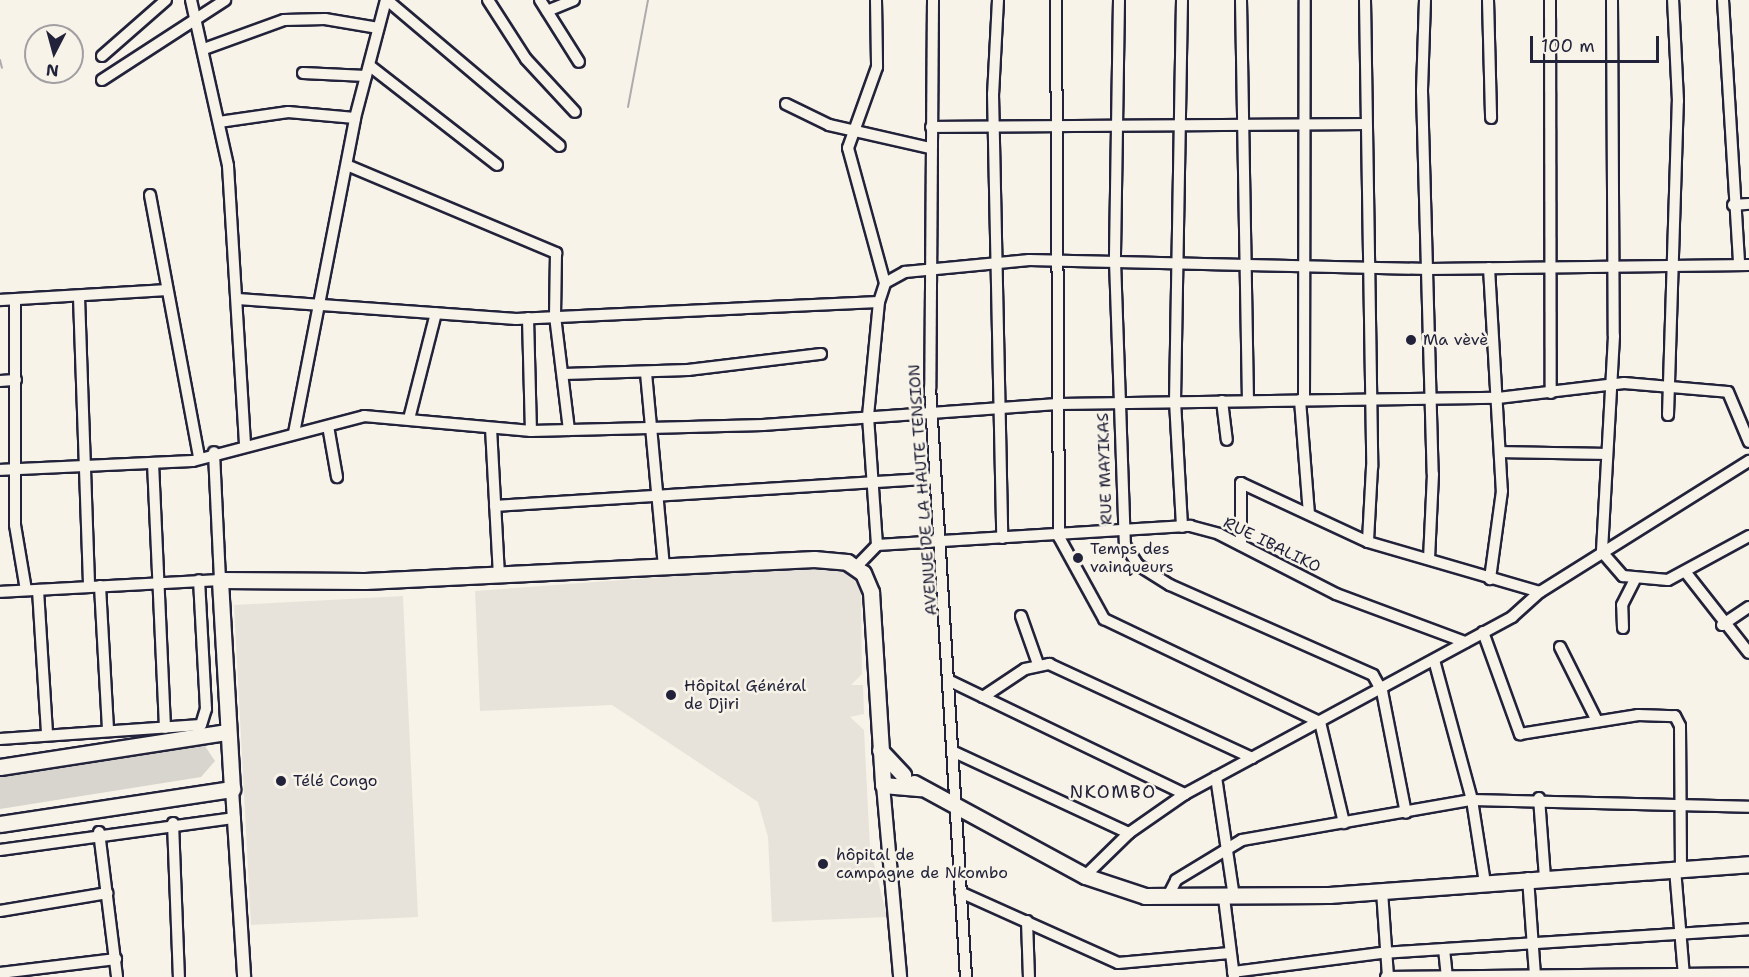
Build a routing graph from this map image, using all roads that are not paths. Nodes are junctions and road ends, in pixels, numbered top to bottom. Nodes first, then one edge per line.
1 (166, 0) edge
2 (191, 0) edge
3 (225, 0) edge
4 (386, 0) edge
5 (488, 0) edge
6 (540, 0) edge
7 (574, 0) edge
8 (876, 0) edge
9 (933, 0) edge
10 (998, 0) edge
11 (1056, 0) edge
12 (1119, 0) edge
13 (1182, 0) edge
14 (1241, 0) edge
15 (1305, 0) edge
16 (1365, 0) edge
17 (1425, 0) edge
18 (1488, 0) edge
19 (1550, 0) edge
20 (1612, 0) edge
21 (1673, 0) edge
22 (1723, 0) edge
23 (547, 11) junction
24 (195, 19) junction
25 (378, 28) junction
26 (204, 49) junction
27 (102, 56) dead end
28 (579, 62) dead end
29 (368, 71) junction
30 (303, 73) dead end
31 (102, 80) dead end
32 (786, 104) dead end
33 (575, 112) dead end
34 (355, 118) junction
35 (1491, 118) dead end
36 (219, 122) junction
37 (1240, 122) junction
38 (1301, 122) junction
39 (1178, 123) junction
40 (1119, 124) junction
41 (1365, 124) junction
42 (1056, 125) junction
43 (931, 127) junction
44 (993, 128) junction
45 (852, 130) junction
46 (560, 146) dead end
47 (930, 148) junction
48 (497, 165) dead end
49 (349, 166) junction
50 (150, 195) dead end
51 (1749, 204) edge
52 (1733, 206) junction
53 (1055, 260) junction
54 (1114, 261) junction
55 (1182, 261) junction
56 (997, 262) junction
57 (1243, 264) junction
58 (1675, 264) junction
59 (1303, 265) junction
60 (1550, 265) junction
61 (1614, 265) junction
62 (1744, 265) edge
63 (928, 266) junction
64 (1489, 267) junction
65 (1366, 269) junction
66 (1429, 269) junction
67 (885, 283) junction
68 (166, 290) junction
69 (79, 297) junction
70 (238, 298) junction
71 (0, 300) edge
72 (15, 300) junction
73 (879, 302) junction
74 (321, 305) junction
75 (436, 313) junction
76 (555, 316) junction
77 (528, 318) junction
78 (820, 354) dead end
79 (646, 373) junction
80 (564, 374) junction
81 (16, 380) junction
82 (0, 381) edge
83 (1609, 383) junction
84 (1669, 388) junction
85 (1551, 393) junction
86 (1498, 398) junction
87 (1248, 400) junction
88 (1302, 400) junction
89 (1222, 401) junction
90 (1428, 401) junction
91 (1118, 402) junction
92 (1175, 402) junction
93 (1367, 402) junction
94 (1059, 404) junction
95 (997, 409) junction
96 (931, 411) junction
97 (1668, 415) dead end
98 (868, 416) junction
99 (409, 419) junction
100 (328, 426) junction
101 (650, 427) junction
102 (491, 428) junction
103 (531, 430) junction
104 (569, 430) junction
105 (294, 434) junction
106 (1227, 440) dead end
107 (1749, 442) edge
108 (245, 444) junction
109 (214, 452) junction
110 (1501, 452) junction
111 (1605, 454) junction
112 (199, 458) junction
113 (1749, 461) edge
114 (153, 463) junction
115 (81, 466) junction
116 (0, 470) edge
117 (14, 470) junction
118 (337, 477) dead end
119 (935, 478) junction
120 (874, 484) junction
121 (657, 494) junction
122 (495, 506) junction
123 (1309, 514) junction
124 (1182, 527) junction
125 (1122, 533) junction
126 (1749, 536) edge
127 (1059, 537) junction
128 (1002, 538) junction
129 (1368, 542) junction
130 (940, 543) junction
131 (877, 545) junction
132 (1241, 545) junction
133 (1602, 552) junction
134 (1429, 559) junction
135 (664, 567) junction
136 (856, 567) junction
137 (1687, 574) junction
138 (498, 575) junction
139 (1490, 579) junction
140 (199, 580) junction
141 (220, 580) junction
142 (1635, 580) junction
143 (160, 581) junction
144 (94, 586) junction
145 (26, 590) junction
146 (38, 590) junction
147 (0, 592) edge
148 (1540, 592) junction
149 (1749, 607) edge
150 (1021, 616) dead end
151 (1722, 625) junction
152 (1623, 628) dead end
153 (1482, 632) junction
154 (1465, 642) junction
155 (1560, 647) dead end
156 (1749, 653) edge
157 (1434, 660) junction
158 (1038, 664) junction
159 (950, 681) junction
160 (1382, 691) junction
161 (983, 697) junction
162 (1597, 721) junction
163 (1320, 722) junction
164 (165, 728) junction
165 (108, 729) junction
166 (47, 732) junction
167 (227, 732) junction
168 (0, 739) edge
169 (880, 750) junction
170 (952, 751) junction
171 (1252, 758) junction
172 (0, 767) edge
173 (1216, 777) junction
174 (902, 781) junction
175 (883, 786) junction
176 (232, 789) junction
177 (1185, 794) junction
178 (1539, 798) junction
179 (953, 800) junction
180 (1472, 800) junction
181 (1681, 802) junction
182 (1749, 807) edge
183 (1406, 813) junction
184 (235, 818) junction
185 (173, 823) junction
186 (1344, 823) junction
187 (0, 824) edge
188 (99, 832) junction
189 (1129, 833) junction
190 (1226, 848) junction
191 (0, 850) edge
192 (1749, 864) edge
193 (1678, 869) junction
194 (1084, 876) junction
195 (1545, 877) junction
196 (1527, 878) junction
197 (1485, 883) junction
198 (1382, 891) junction
199 (960, 892) junction
200 (108, 893) junction
201 (1167, 898) junction
202 (1229, 898) junction
203 (0, 911) edge
204 (1027, 921) junction
205 (1749, 929) edge
206 (1681, 934) junction
207 (1534, 945) junction
208 (1444, 949) junction
209 (1382, 952) junction
210 (1230, 953) junction
211 (116, 959) junction
212 (0, 973) edge
213 (1749, 973) edge
214 (1233, 974) edge
215 (1683, 974) edge
216 (1446, 976) edge
217 (1535, 976) edge
218 (117, 977) edge
219 (179, 977) edge
220 (244, 977) edge
221 (900, 977) edge
222 (966, 977) edge
223 (1029, 977) edge
224 (1387, 977) edge

1 - 27 street
2 - 24 street
3 - 24 street
4 - 25 street
4 - 46 street
5 - 33 street
6 - 23 street
7 - 23 street
8 - 45 street
9 - 43 street, AVENUE DE LA HAUTE TENSION
10 - 44 street
11 - 42 street
12 - 40 street, RUE MAYIKAS
13 - 39 street
14 - 37 street
15 - 38 street
16 - 41 street
17 - 66 street
18 - 35 street
19 - 60 street
20 - 61 street
21 - 58 street
22 - 52 street
23 - 28 street
24 - 26 street
24 - 31 street
25 - 26 street
25 - 29 street
26 - 36 street
29 - 30 street
29 - 34 street
29 - 48 street
32 - 45 street
34 - 36 street
34 - 49 street
36 - 70 street
37 - 38 street
37 - 39 street
37 - 57 street
38 - 41 street
38 - 59 street
39 - 40 street
39 - 55 street
40 - 42 street
40 - 54 street, RUE MAYIKAS
41 - 65 street
42 - 44 street
42 - 53 street
43 - 44 street
43 - 47 street, AVENUE DE LA HAUTE TENSION
44 - 56 street
45 - 47 street
45 - 67 street
47 - 63 street, AVENUE DE LA HAUTE TENSION
49 - 74 street
49 - 76 street
50 - 68 street
51 - 52 street
52 - 62 street
53 - 54 street
53 - 56 street
53 - 94 street
54 - 55 street
54 - 91 street, RUE MAYIKAS
55 - 57 street
55 - 92 street
56 - 63 street
56 - 95 street
57 - 59 street
57 - 87 street
58 - 61 street
58 - 62 street
58 - 84 street
59 - 65 street
59 - 88 street
60 - 61 street
60 - 64 street
60 - 85 street
61 - 83 street
63 - 67 street
63 - 96 street, AVENUE DE LA HAUTE TENSION
64 - 66 street
64 - 86 street
65 - 66 street
65 - 93 street
66 - 90 street
67 - 73 street
68 - 69 street
68 - 112 street
69 - 72 street
69 - 115 street
70 - 74 street
70 - 108 street
71 - 72 street
72 - 81 street
73 - 76 street
73 - 98 street
74 - 75 street
74 - 105 street
75 - 77 street
75 - 99 street
76 - 77 street
76 - 80 street
77 - 103 street
78 - 79 street
79 - 80 street
79 - 101 street
80 - 104 street
81 - 82 street
81 - 117 street
83 - 84 street
83 - 85 street
83 - 111 street
84 - 97 street
84 - 107 street
85 - 86 street
86 - 90 street
86 - 110 street
87 - 88 street
87 - 89 street
88 - 93 street
88 - 123 street
89 - 92 street
89 - 106 street
90 - 93 street
90 - 134 street
91 - 92 street
91 - 94 street
91 - 125 street, RUE MAYIKAS
92 - 124 street
93 - 129 street
94 - 95 street
94 - 127 street
95 - 96 street
95 - 128 street
96 - 98 street
96 - 119 street, AVENUE DE LA HAUTE TENSION
98 - 101 street
98 - 120 street
99 - 100 street
99 - 102 street
100 - 105 street
100 - 118 street
101 - 104 street
101 - 121 street
102 - 103 street
102 - 122 street
103 - 104 street
105 - 108 street
108 - 109 street
109 - 112 street
109 - 141 street
110 - 111 street
110 - 139 street
111 - 133 street
112 - 114 street
113 - 133 street
114 - 115 street
114 - 143 street
115 - 117 street
115 - 144 street
116 - 117 street
117 - 145 street
119 - 120 street
119 - 130 street, AVENUE DE LA HAUTE TENSION
120 - 121 street
120 - 131 street
121 - 122 street
121 - 135 street
122 - 138 street
123 - 129 street
123 - 132 street
124 - 125 street, RUE IBALIKO
124 - 132 street, RUE IBALIKO
125 - 127 street, RUE IBALIKO
125 - 160 street, RUE MAYIKAS
126 - 137 street
127 - 128 street, RUE IBALIKO
127 - 163 street
128 - 130 street, RUE IBALIKO
129 - 134 street
130 - 131 street, RUE IBALIKO
130 - 159 street, AVENUE DE LA HAUTE TENSION
131 - 136 street
132 - 154 street, RUE IBALIKO
133 - 142 street
133 - 148 street
134 - 139 street
135 - 136 main road
135 - 138 main road
136 - 169 main road
137 - 142 street
137 - 151 street
138 - 141 main road
139 - 148 street
140 - 141 street
140 - 143 street
140 - 164 street
141 - 167 main road
142 - 152 street
143 - 144 street
143 - 164 street
144 - 146 street
144 - 165 street
145 - 146 street
145 - 147 street
146 - 166 street
148 - 153 street
149 - 151 street
150 - 158 street
151 - 156 street
153 - 154 street
153 - 162 street
154 - 157 street
155 - 162 street
157 - 160 street
157 - 180 street
158 - 161 street
158 - 171 street
159 - 161 street
159 - 170 street, AVENUE DE LA HAUTE TENSION
160 - 163 street
160 - 183 street
161 - 177 street
162 - 181 street
163 - 171 street
163 - 186 street
164 - 165 street
165 - 166 street
166 - 168 street
167 - 172 main road
167 - 176 main road
169 - 174 main road
169 - 175 main road
170 - 179 street, AVENUE DE LA HAUTE TENSION
170 - 189 street
171 - 173 street
173 - 177 street
173 - 190 street
174 - 175 main road
174 - 175 main road
174 - 179 main road
175 - 221 street
176 - 184 street
176 - 187 main road
177 - 189 street
178 - 180 street
178 - 181 street
178 - 195 street
179 - 194 main road
179 - 199 street, AVENUE DE LA HAUTE TENSION
180 - 183 street
180 - 197 street
181 - 182 street
181 - 193 street
183 - 186 street
184 - 185 street
184 - 220 street
185 - 188 street
185 - 219 street
186 - 190 street
188 - 191 street
188 - 200 street
189 - 194 street
190 - 201 street
190 - 202 street
192 - 193 main road
193 - 195 main road
193 - 206 street
194 - 201 main road
195 - 196 main road
196 - 197 main road
196 - 207 street
197 - 198 main road
198 - 202 main road
198 - 209 street
199 - 204 street
199 - 222 street, AVENUE DE LA HAUTE TENSION
200 - 203 street
200 - 211 street
201 - 202 main road
202 - 210 street
204 - 210 street
204 - 223 street
205 - 206 street
206 - 207 street
206 - 215 street
207 - 208 street
207 - 217 street
208 - 209 street
208 - 216 street
209 - 214 street
209 - 224 street
210 - 214 street
211 - 212 street
211 - 218 street
213 - 215 street
215 - 217 street
216 - 217 street
216 - 224 street

